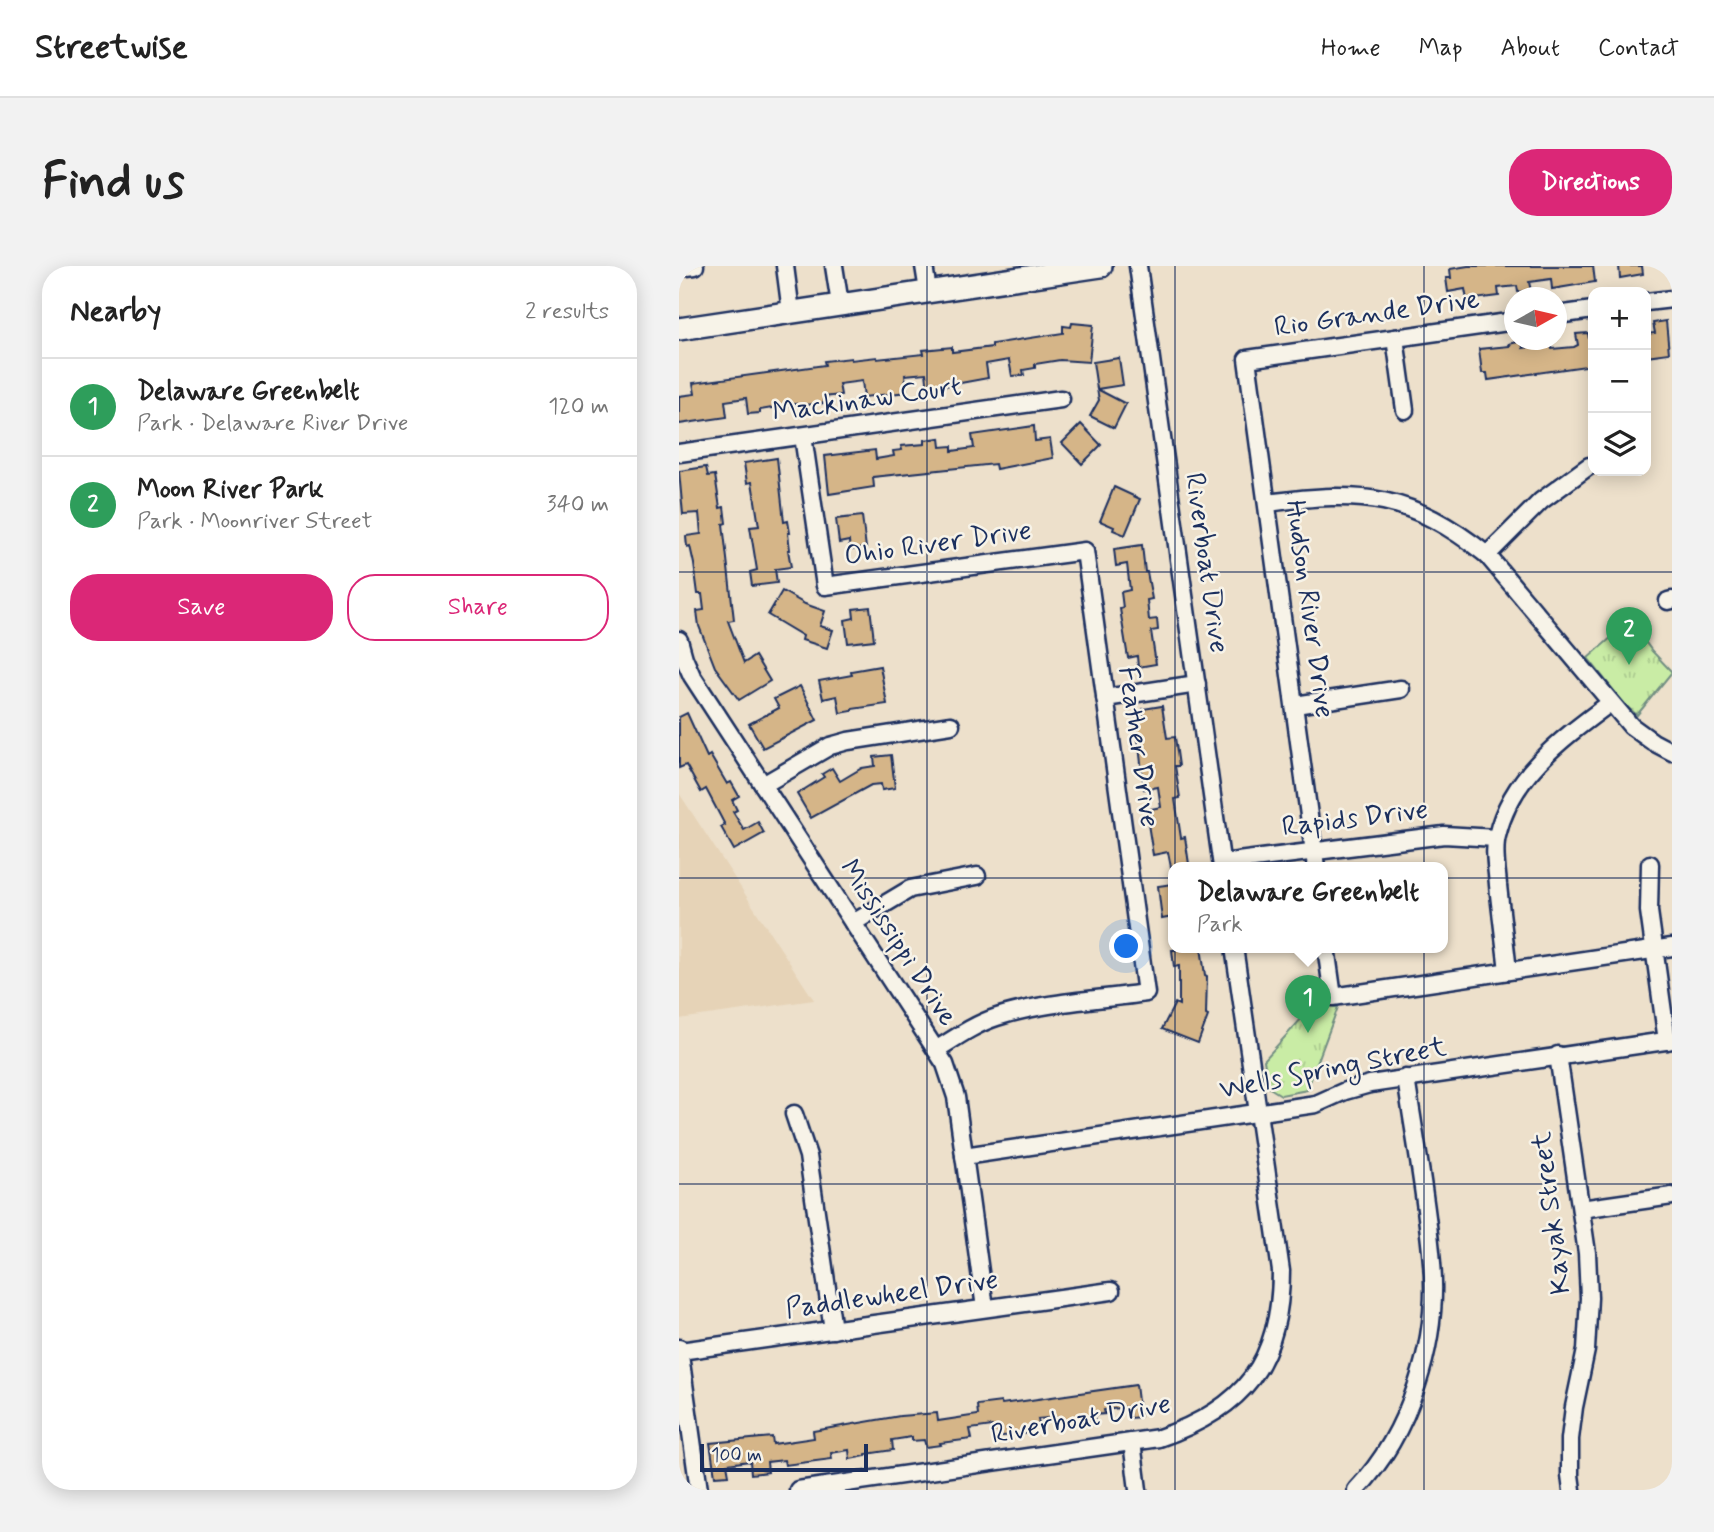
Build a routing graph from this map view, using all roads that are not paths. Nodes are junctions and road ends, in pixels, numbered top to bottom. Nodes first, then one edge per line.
1 (785, 266) edge
2 (835, 266) edge
3 (924, 266) edge
4 (1101, 266) edge
5 (1137, 266) edge
6 (928, 291) junction
7 (1672, 299) edge
8 (1651, 301) edge
9 (840, 304) junction
10 (1588, 311) edge
11 (791, 312) junction
12 (1567, 314) edge
13 (1504, 322) edge
14 (679, 329) edge
15 (1395, 338) junction
16 (1247, 359) joint
17 (1061, 399) dead end
18 (1405, 410) dead end
19 (803, 436) junction
20 (679, 453) edge
21 (1588, 467) edge
22 (1268, 503) junction
23 (1085, 551) joint
24 (1487, 555) junction
25 (679, 640) edge
26 (1197, 684) junction
27 (1401, 689) dead end
28 (1105, 698) junction
29 (1610, 703) junction
30 (1295, 705) junction
31 (951, 725) dead end
32 (1672, 751) edge
33 (763, 785) junction
34 (1496, 838) junction
35 (1315, 859) edge
36 (1222, 862) edge
37 (1268, 862) edge
38 (1650, 864) dead end
39 (977, 876) dead end
40 (853, 923) junction
41 (1672, 947) edge
42 (1654, 950) junction
43 (1235, 953) edge
44 (1327, 953) edge
45 (1508, 971) junction
46 (1670, 1041) edge
47 (936, 1050) junction
48 (1558, 1055) junction
49 (1406, 1077) junction
50 (1257, 1113) junction
51 (794, 1114) dead end
52 (964, 1156) junction
53 (1672, 1196) edge
54 (1581, 1209) junction
55 (1111, 1291) dead end
56 (985, 1308) junction
57 (833, 1330) junction
58 (679, 1350) edge
59 (1132, 1442) junction
60 (1363, 1488) edge
61 (699, 1490) edge
62 (798, 1490) edge
63 (1138, 1490) edge
64 (1572, 1490) edge

1 - 11 street
2 - 9 street
3 - 6 street
4 - 6 main road
5 - 26 street, Riverboat Drive
6 - 9 main road
7 - 8 street
9 - 11 main road
10 - 12 street
11 - 14 main road
13 - 15 street, Rio Grande Drive
15 - 16 street, Rio Grande Drive
15 - 18 street
16 - 22 street, Hudson River Drive
17 - 19 street, Mackinaw Court
19 - 20 street, Mackinaw Court
19 - 23 street, Ohio River Drive
21 - 24 street
22 - 24 street
22 - 30 street, Hudson River Drive
23 - 28 street, Feather Drive
24 - 29 street
25 - 33 street, Mississippi Drive
26 - 28 street
26 - 36 street, Riverboat Drive
27 - 30 street
28 - 47 street, Feather Drive
29 - 32 street
29 - 34 street
30 - 35 street, Hudson River Drive
31 - 33 street
33 - 40 street, Mississippi Drive
34 - 35 street, Rapids Drive
34 - 45 street
35 - 37 street, Rapids Drive
38 - 42 street
39 - 40 street
40 - 47 street, Mississippi Drive
41 - 42 street
42 - 45 street
42 - 46 street
43 - 50 street, Riverboat Drive
44 - 45 street
46 - 48 street, Wells Spring Street
47 - 52 street, Mississippi Drive
48 - 49 street, Wells Spring Street
48 - 54 street, Kayak Street
49 - 50 street, Wells Spring Street
49 - 60 street
50 - 52 street, Wells Spring Street
50 - 59 street, Riverboat Drive
51 - 57 street
52 - 56 street, Mississippi Drive
53 - 54 street
54 - 64 street, Kayak Street
55 - 56 street, Paddlewheel Drive
56 - 57 street, Paddlewheel Drive
57 - 58 street, Paddlewheel Drive
58 - 61 street
59 - 62 street, Riverboat Drive
59 - 63 street

